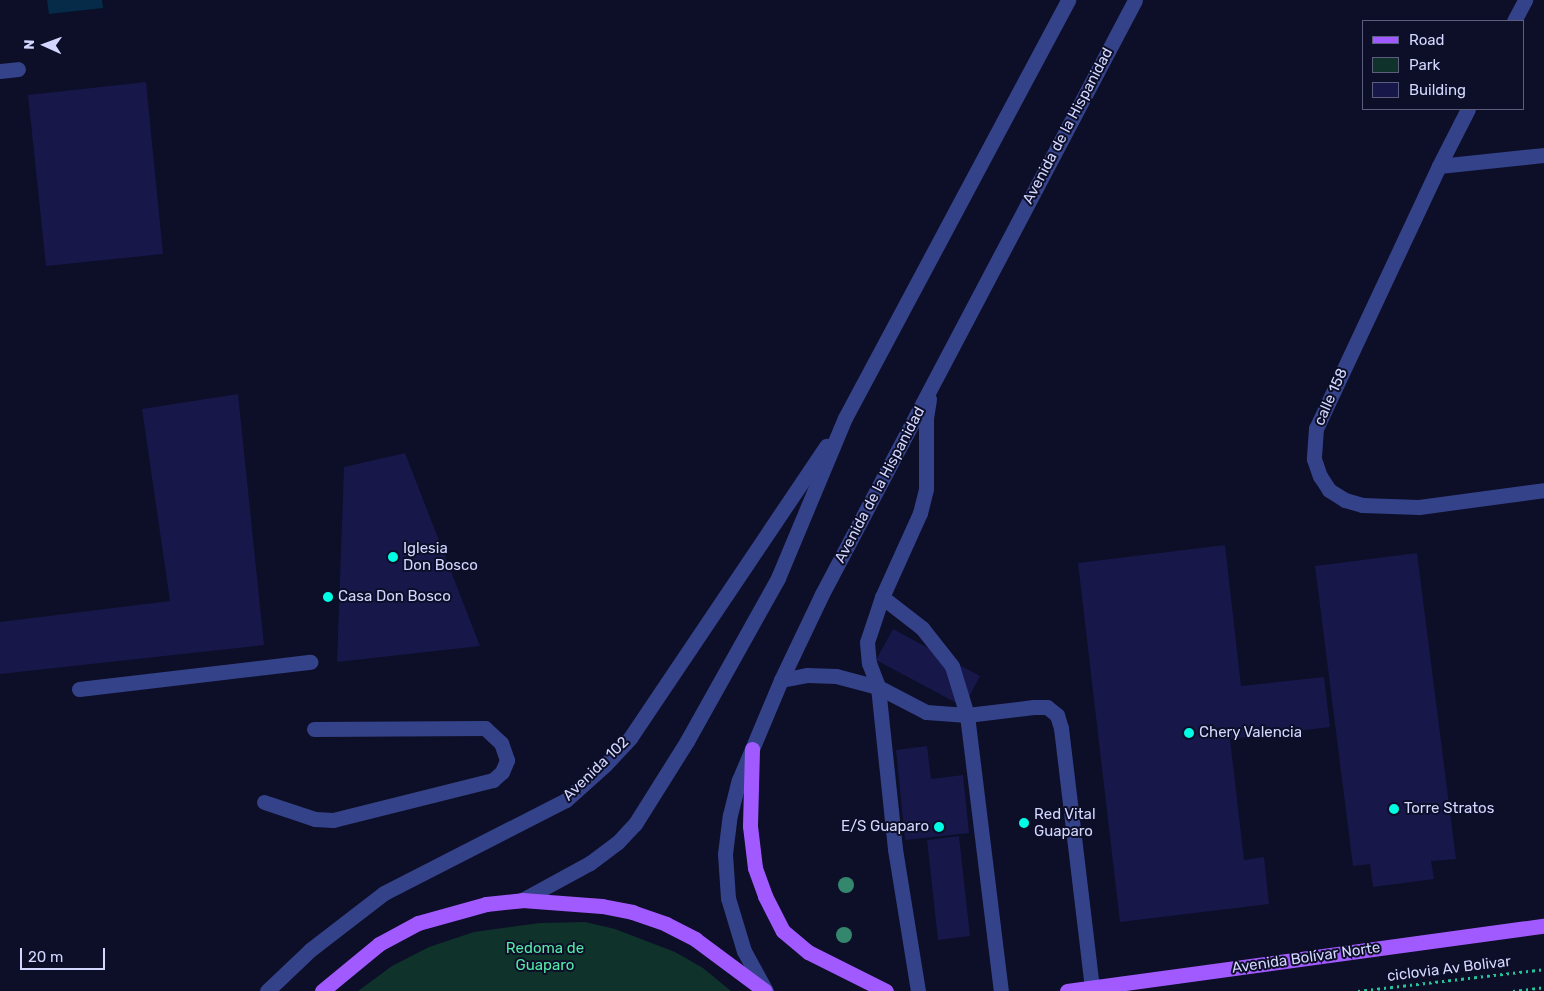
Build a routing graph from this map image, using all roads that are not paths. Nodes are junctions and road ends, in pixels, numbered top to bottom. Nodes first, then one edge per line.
1 (1068, 0) edge
2 (1135, 0) edge
3 (1525, 0) edge
4 (1515, 20) edge
5 (18, 70) dead end
6 (0, 71) edge
7 (1467, 110) edge
8 (1544, 155) edge
9 (1439, 166) junction
10 (930, 388) junction
11 (845, 418) junction
12 (1544, 490) edge
13 (882, 597) junction
14 (310, 662) dead end
15 (781, 680) junction
16 (878, 687) junction
17 (79, 690) dead end
18 (967, 715) junction
19 (314, 729) dead end
20 (752, 749) junction
21 (264, 802) dead end
22 (522, 900) junction
23 (1544, 926) edge
24 (1092, 988) junction
25 (267, 991) edge
26 (322, 991) edge
27 (765, 991) edge
28 (886, 991) edge
29 (918, 991) edge
30 (1001, 991) edge
31 (1067, 991) edge

1 - 11 street
2 - 10 street, Avenida de la Hispanidad
3 - 4 street
5 - 6 street
7 - 9 street, calle 158
8 - 9 street
9 - 12 street, calle 158
10 - 13 street
10 - 15 street, Avenida de la Hispanidad
11 - 22 street
11 - 25 street, Avenida 102
13 - 16 street
13 - 18 street
14 - 17 street
15 - 16 street
15 - 20 street, Avenida de la Hispanidad
16 - 18 street
16 - 29 street
18 - 24 street
18 - 30 street
19 - 21 street
20 - 27 street, Avenida de la Hispanidad
20 - 28 main road
22 - 26 main road
22 - 27 main road
23 - 24 main road, Avenida Bolívar Norte
24 - 31 main road, Avenida Bolívar Norte

